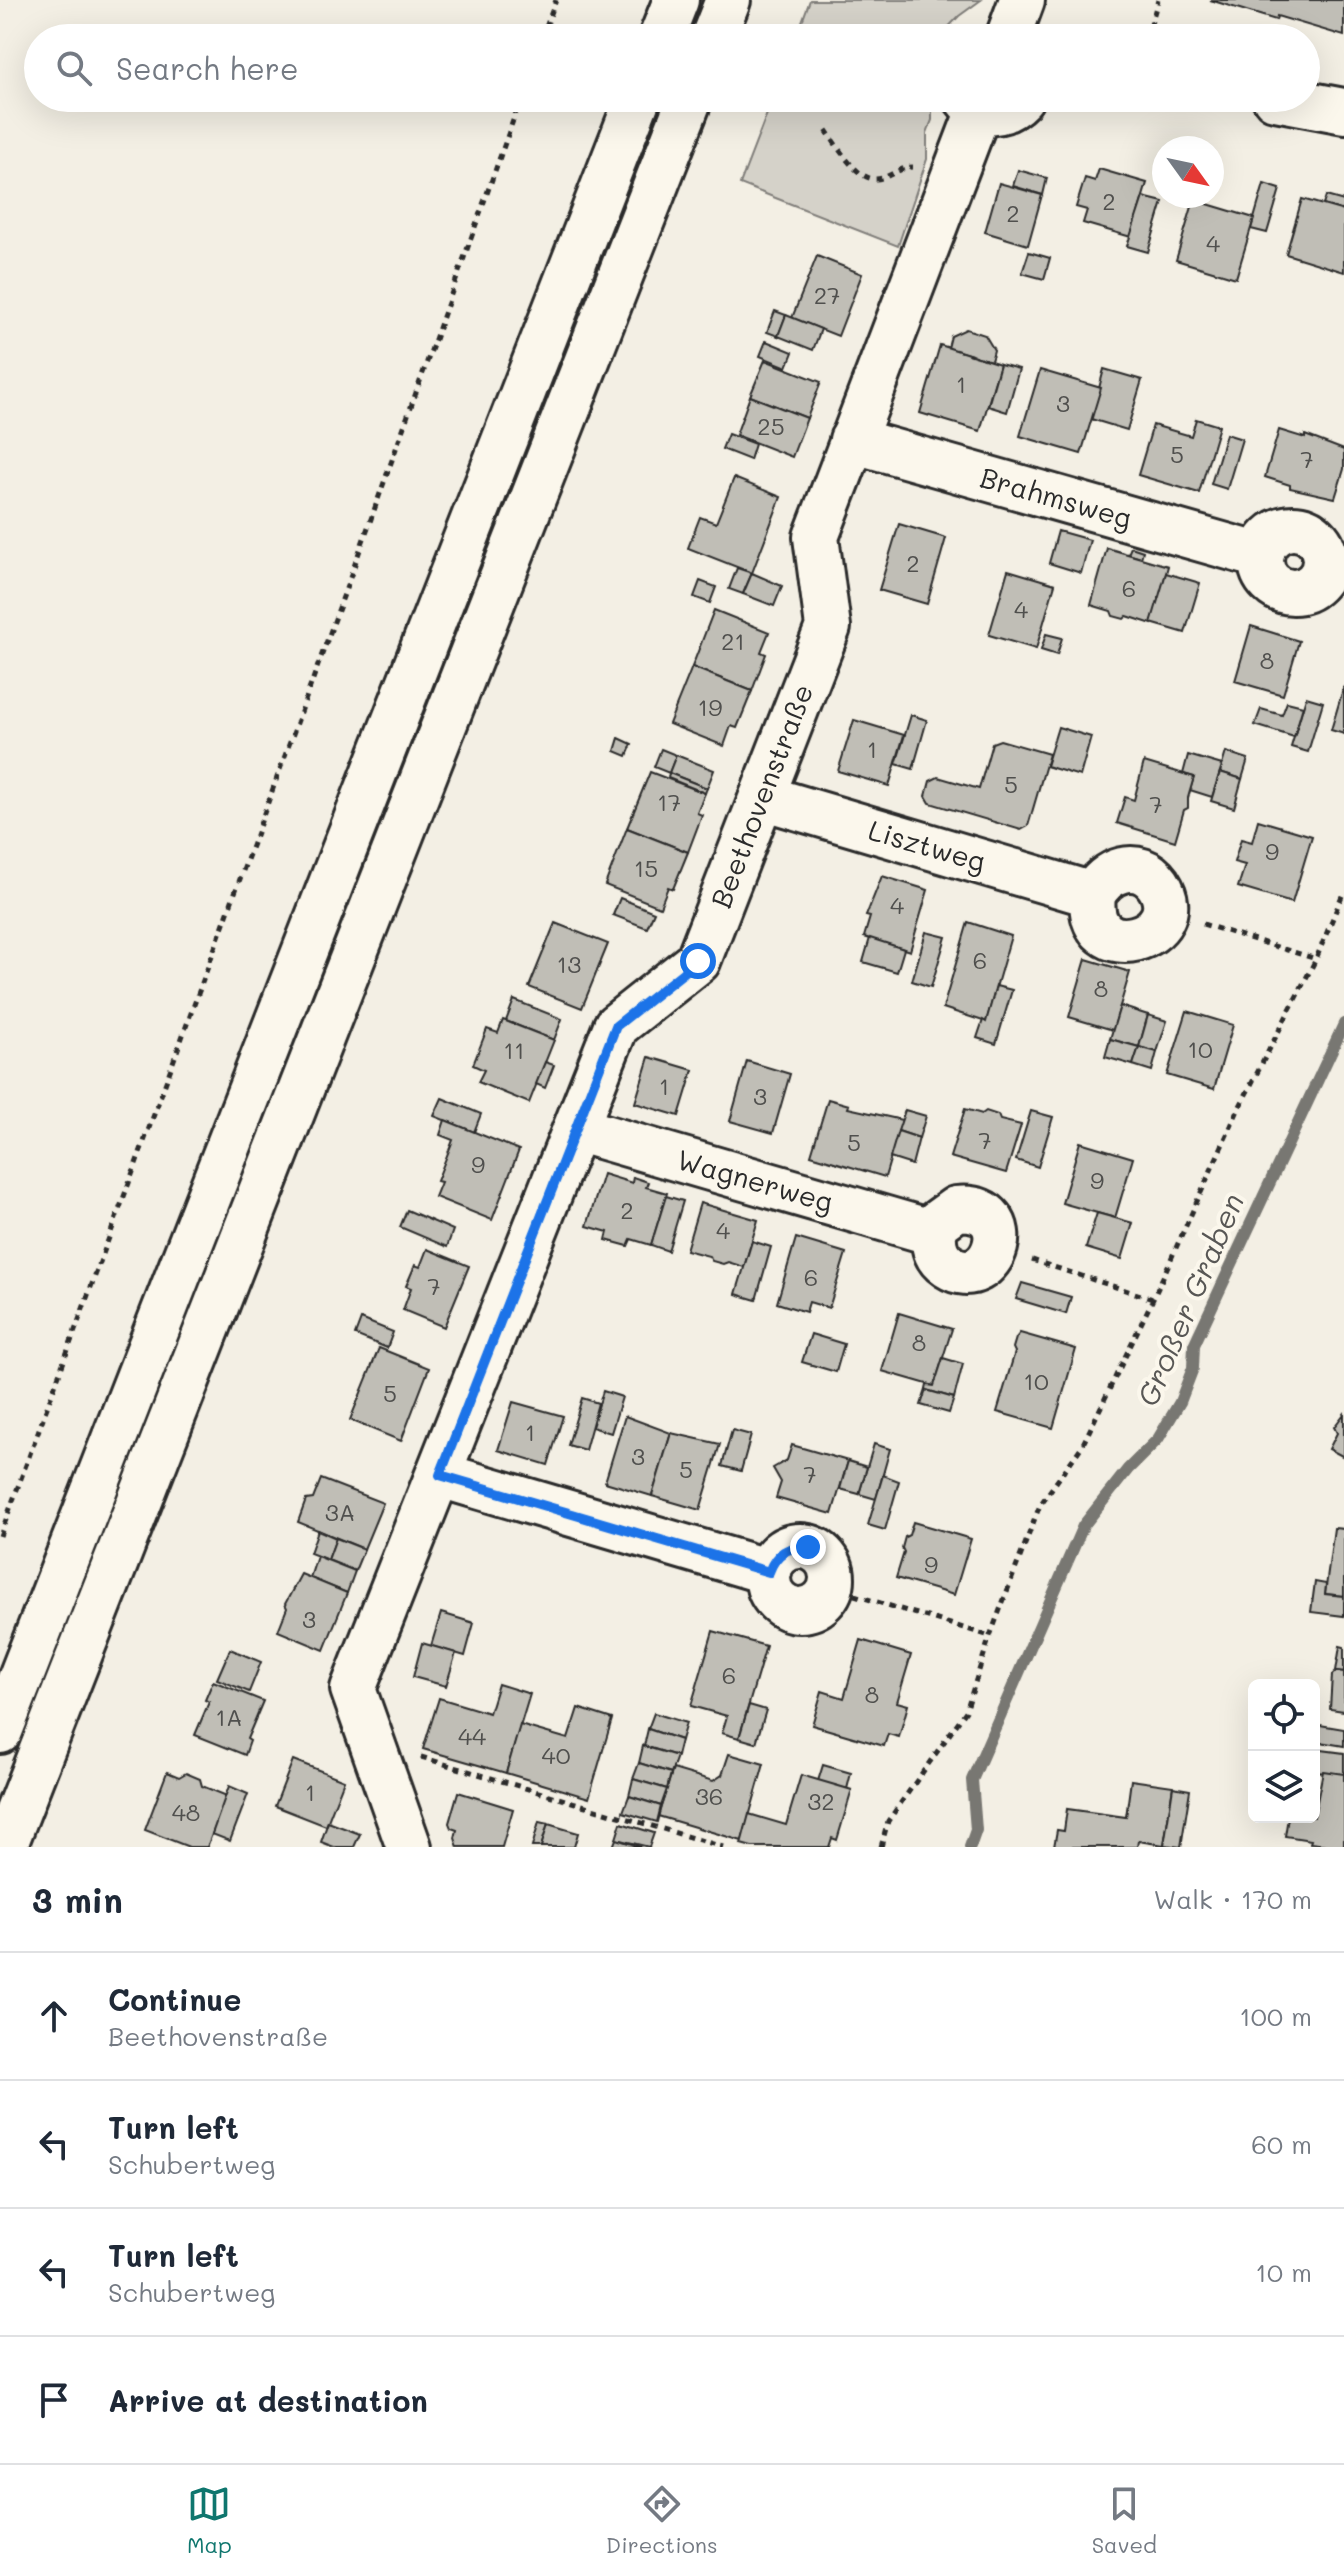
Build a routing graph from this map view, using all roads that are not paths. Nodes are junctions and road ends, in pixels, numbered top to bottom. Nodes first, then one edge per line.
1 (676, 0) edge
2 (728, 0) edge
3 (1022, 0) edge
4 (667, 24) edge
5 (719, 24) edge
6 (1013, 24) edge
7 (1320, 106) edge
8 (1344, 111) edge
9 (633, 112) edge
10 (685, 112) edge
11 (970, 112) edge
12 (852, 440) junction
13 (1334, 574) edge
14 (762, 797) junction
15 (1164, 912) road end
16 (576, 1129) junction
17 (995, 1249) road end
18 (440, 1475) junction
19 (831, 1588) road end
20 (0, 1731) edge
21 (4, 1847) edge
22 (409, 1847) edge

1 - 4 main road
2 - 5 main road
3 - 6 main road
7 - 8 main road
9 - 20 main road
10 - 21 main road
11 - 12 main road, Beethovenstraße
12 - 13 main road, Brahmsweg
12 - 14 main road, Beethovenstraße
14 - 15 main road, Lisztweg
14 - 16 main road, Beethovenstraße
16 - 17 main road, Wagnerweg
16 - 18 main road, Beethovenstraße
18 - 19 main road
18 - 22 main road, Beethovenstraße

